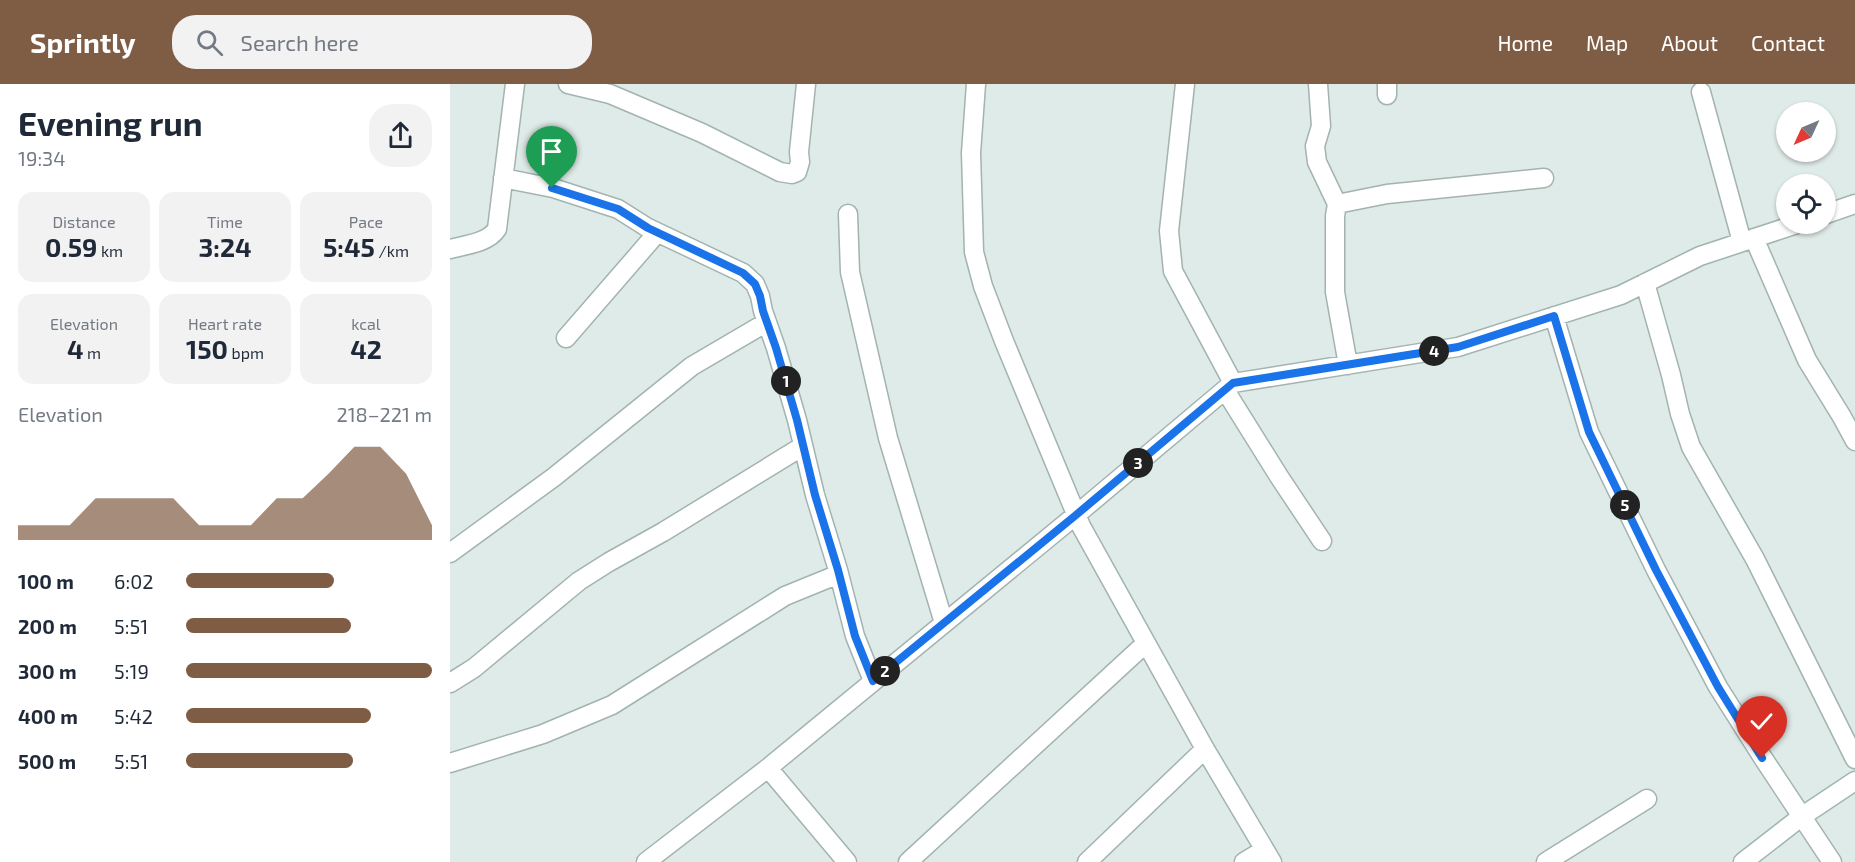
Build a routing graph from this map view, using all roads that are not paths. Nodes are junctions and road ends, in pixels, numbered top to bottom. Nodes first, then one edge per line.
1 (515, 84) edge
2 (568, 84) edge
3 (806, 84) edge
4 (976, 84) edge
5 (1185, 84) edge
6 (1318, 84) edge
7 (1701, 92) dead end
8 (503, 178) junction
9 (1544, 178) dead end
10 (1337, 204) junction
11 (1855, 204) edge
12 (1836, 211) edge
13 (848, 214) dead end
14 (1776, 231) edge
15 (657, 232) junction
16 (1748, 240) junction
17 (450, 249) edge
18 (1645, 283) junction
19 (1554, 316) junction
20 (767, 322) junction
21 (566, 338) dead end
22 (1348, 365) junction
23 (1229, 387) junction
24 (1855, 441) edge
25 (803, 446) junction
26 (1076, 515) junction
27 (1322, 541) dead end
28 (450, 553) edge
29 (839, 574) junction
30 (944, 623) junction
31 (1145, 644) junction
32 (873, 681) junction
33 (450, 683) edge
34 (1205, 749) junction
35 (1855, 759) edge
36 (450, 763) edge
37 (768, 768) junction
38 (1855, 781) edge
39 (1647, 799) dead end
40 (1801, 817) junction
41 (1268, 856) edge
42 (646, 862) edge
43 (847, 862) edge
44 (908, 862) edge
45 (1087, 862) edge
46 (1244, 862) edge
47 (1546, 862) edge
48 (1743, 862) edge
49 (1832, 862) edge

1 - 8 street
2 - 3 street
4 - 26 street
5 - 23 street
6 - 10 street
7 - 16 street
8 - 15 street
8 - 17 street
9 - 10 street
10 - 22 street
11 - 12 street
13 - 30 street
14 - 16 street
15 - 20 street
15 - 21 street
16 - 18 street
16 - 24 street
18 - 19 street
18 - 35 street
19 - 22 street
19 - 40 street
20 - 25 street
20 - 28 street
22 - 23 street
23 - 26 street
23 - 27 street
25 - 29 street
25 - 33 street
26 - 30 street
26 - 31 street
29 - 32 street
29 - 36 street
30 - 32 street
31 - 34 street
31 - 44 street
32 - 37 street
34 - 41 street
34 - 45 street
37 - 42 street
37 - 43 street
38 - 40 street
39 - 47 street
40 - 48 street
40 - 49 street
41 - 46 street

